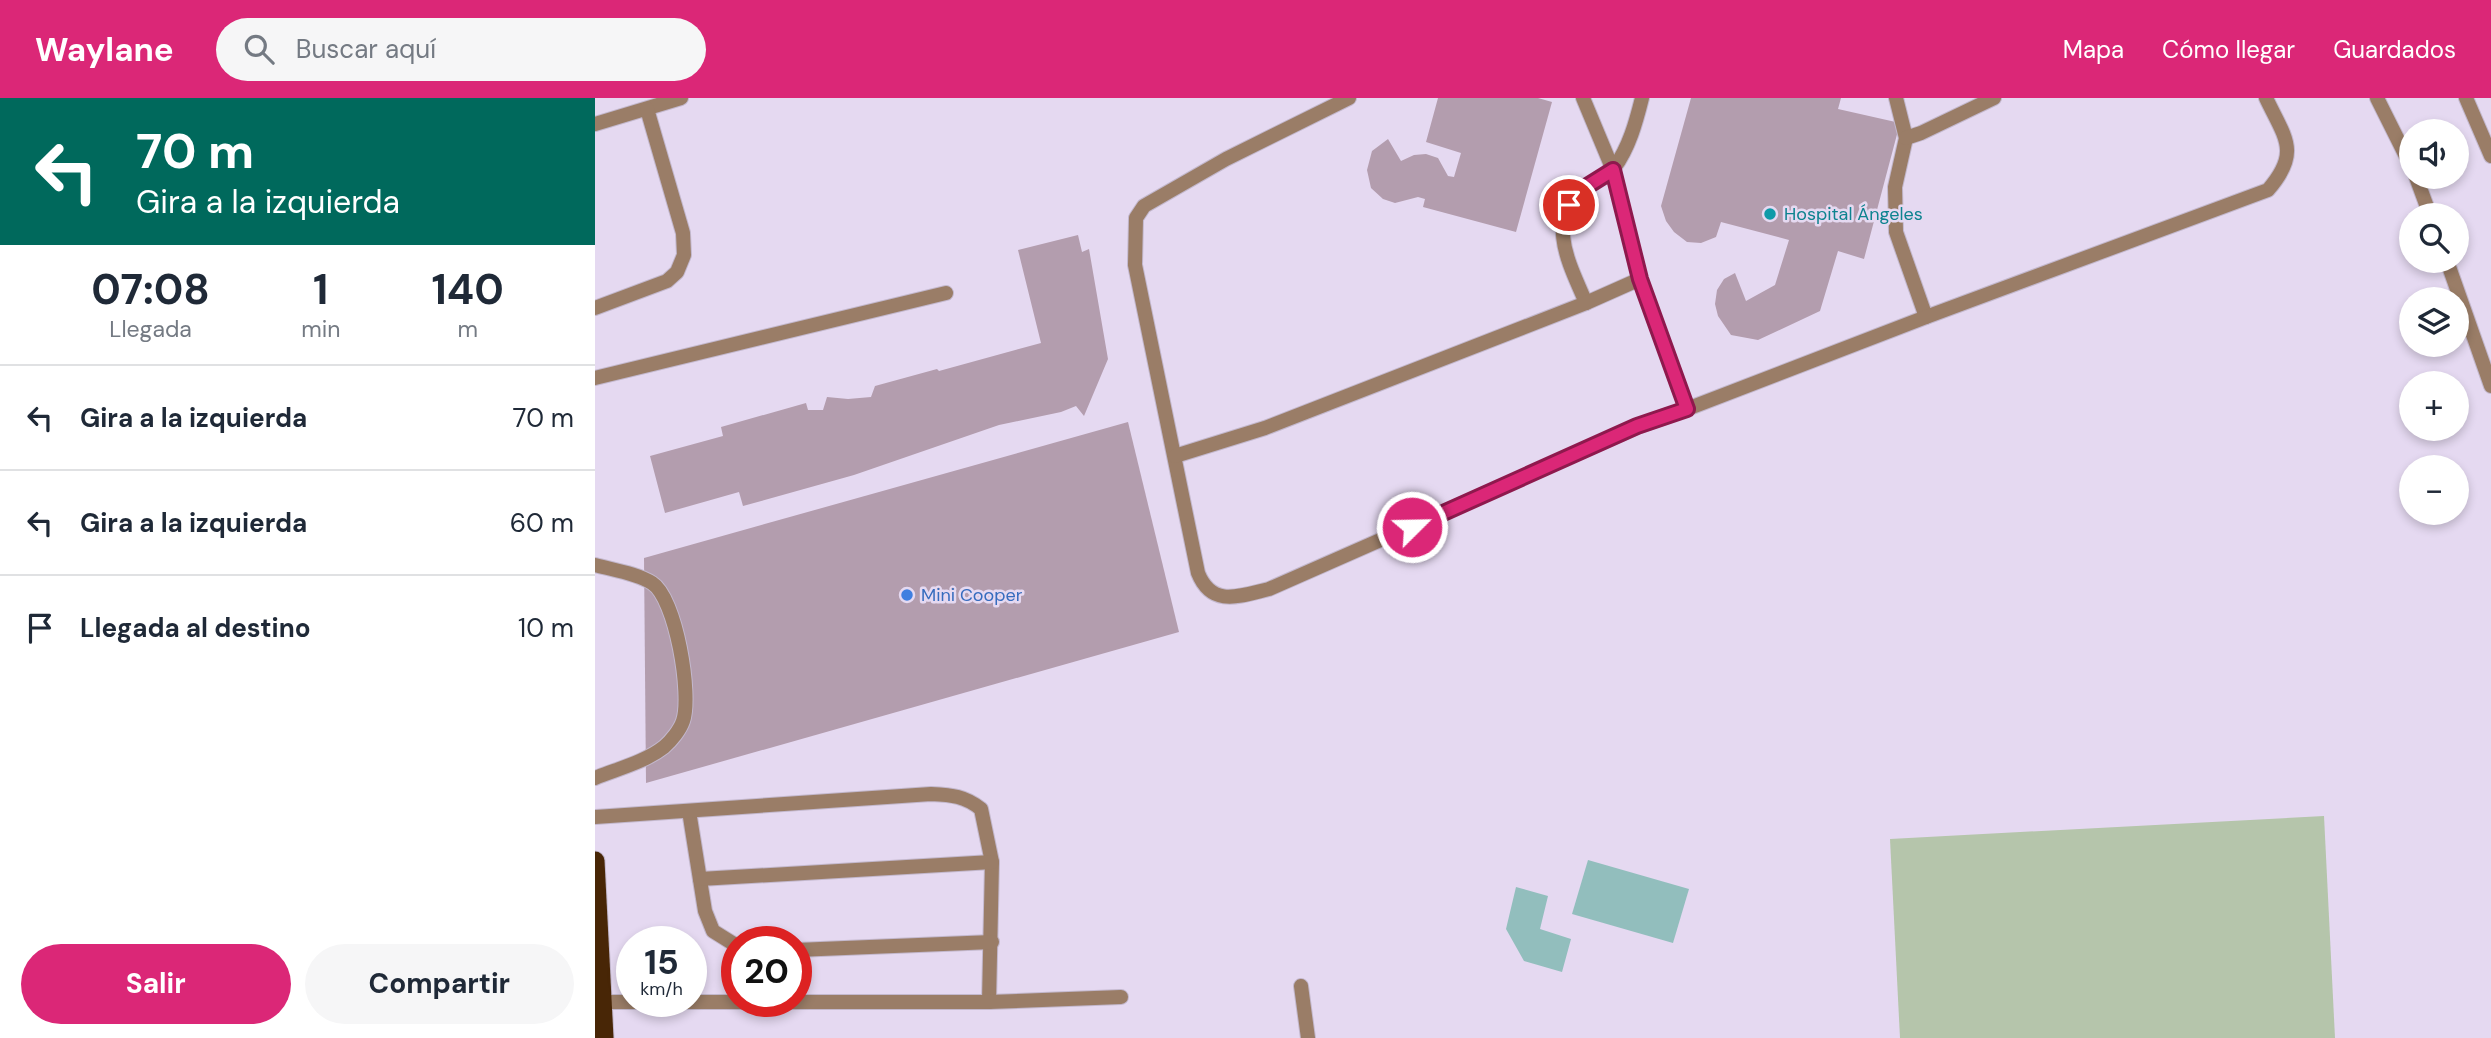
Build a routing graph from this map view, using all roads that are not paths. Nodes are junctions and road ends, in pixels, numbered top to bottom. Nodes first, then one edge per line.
1 (681, 98) edge
2 (1349, 98) edge
3 (1583, 98) edge
4 (1642, 98) edge
5 (1896, 98) edge
6 (1994, 98) edge
7 (2266, 98) edge
8 (2377, 98) edge
9 (2466, 98) edge
10 (647, 109) junction
11 (595, 124) edge
12 (1906, 138) junction
13 (2399, 142) edge
14 (2491, 156) edge
15 (1613, 170) junction
16 (2451, 273) edge
17 (1640, 279) junction
18 (946, 293) dead end
19 (1586, 303) junction
20 (595, 308) edge
21 (1926, 317) junction
22 (595, 378) edge
23 (2491, 386) edge
24 (1687, 409) junction
25 (1175, 456) junction
26 (595, 565) edge
27 (595, 778) edge
28 (689, 811) junction
29 (595, 817) edge
30 (595, 861) edge
31 (992, 862) junction
32 (699, 879) junction
33 (721, 936) edge
34 (992, 943) junction
35 (812, 949) edge
36 (1301, 986) dead end
37 (1121, 997) dead end
38 (602, 1002) junction
39 (989, 1002) junction
40 (604, 1038) edge
41 (1308, 1038) edge

1 - 10 street
2 - 25 street
3 - 15 street
4 - 15 street
5 - 12 street
6 - 12 street
7 - 21 street
8 - 13 street
9 - 14 street
10 - 11 street
10 - 20 street
12 - 21 street
15 - 17 street
15 - 19 street
16 - 23 street
17 - 19 street
17 - 24 street
18 - 22 street
19 - 25 street
21 - 24 street
24 - 25 street
26 - 27 street
28 - 29 street
28 - 31 street
28 - 32 street
30 - 38 highway
31 - 32 street
31 - 34 street
32 - 33 street
34 - 35 street
34 - 39 street
36 - 41 street
37 - 39 street
38 - 39 street
38 - 40 highway

